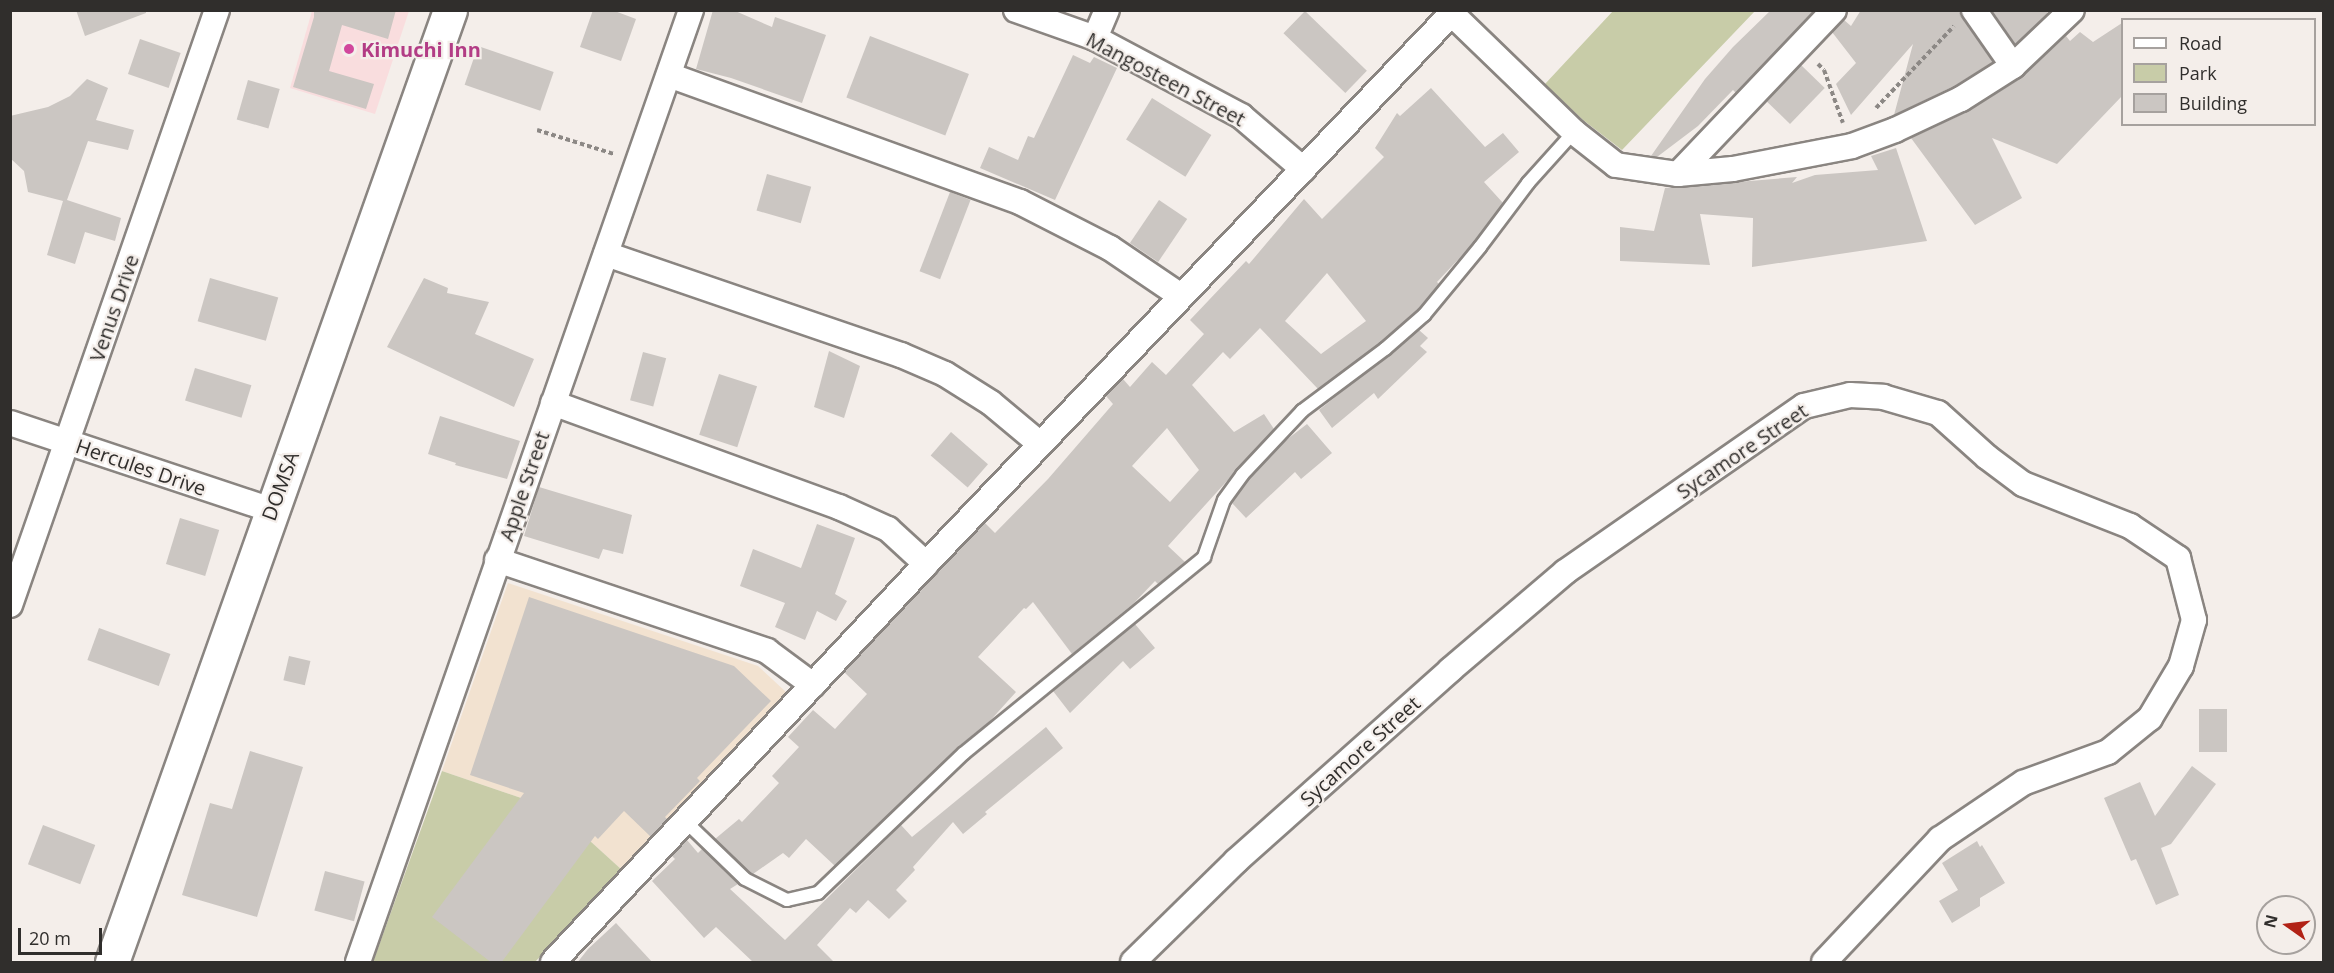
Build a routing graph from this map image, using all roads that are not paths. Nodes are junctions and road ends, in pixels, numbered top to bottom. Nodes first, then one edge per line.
1 (217, 10) edge
2 (450, 10) edge
3 (691, 10) edge
4 (1016, 10) edge
5 (1107, 10) edge
6 (1834, 10) edge
7 (2072, 10) edge
8 (1445, 15) edge
9 (1967, 15) edge
10 (1095, 38) junction
11 (2013, 66) junction
12 (669, 75) junction
13 (1574, 132) junction
14 (1304, 169) junction
15 (1678, 174) junction
16 (606, 254) junction
17 (1181, 296) junction
18 (553, 404) junction
19 (10, 423) edge
20 (67, 442) junction
21 (1040, 444) junction
22 (271, 510) junction
23 (497, 560) junction
24 (926, 564) junction
25 (12, 598) edge
26 (813, 685) junction
27 (685, 821) junction
28 (112, 963) edge
29 (358, 963) edge
30 (553, 963) edge
31 (1134, 963) edge
32 (1824, 963) edge

1 - 20 street, Venus Drive
2 - 22 main road, DOMSA
3 - 12 street, Apple Street
4 - 10 street, Mangosteen Street
5 - 10 street
6 - 15 street
7 - 11 street
8 - 13 street
8 - 14 street
9 - 11 street
10 - 14 street, Mangosteen Street
11 - 15 street
12 - 16 street, Apple Street
12 - 17 street
13 - 15 street
13 - 27 lane
14 - 17 street
16 - 18 street, Apple Street
16 - 21 street
17 - 21 street
18 - 23 street, Apple Street
18 - 24 street
19 - 20 street, Hercules Drive
20 - 22 street, Hercules Drive
20 - 25 street, Venus Drive
21 - 24 street
22 - 28 main road, DOMSA
23 - 26 street
23 - 29 street, Apple Street
24 - 26 street
26 - 27 street
27 - 30 street
31 - 32 street, Sycamore Street

